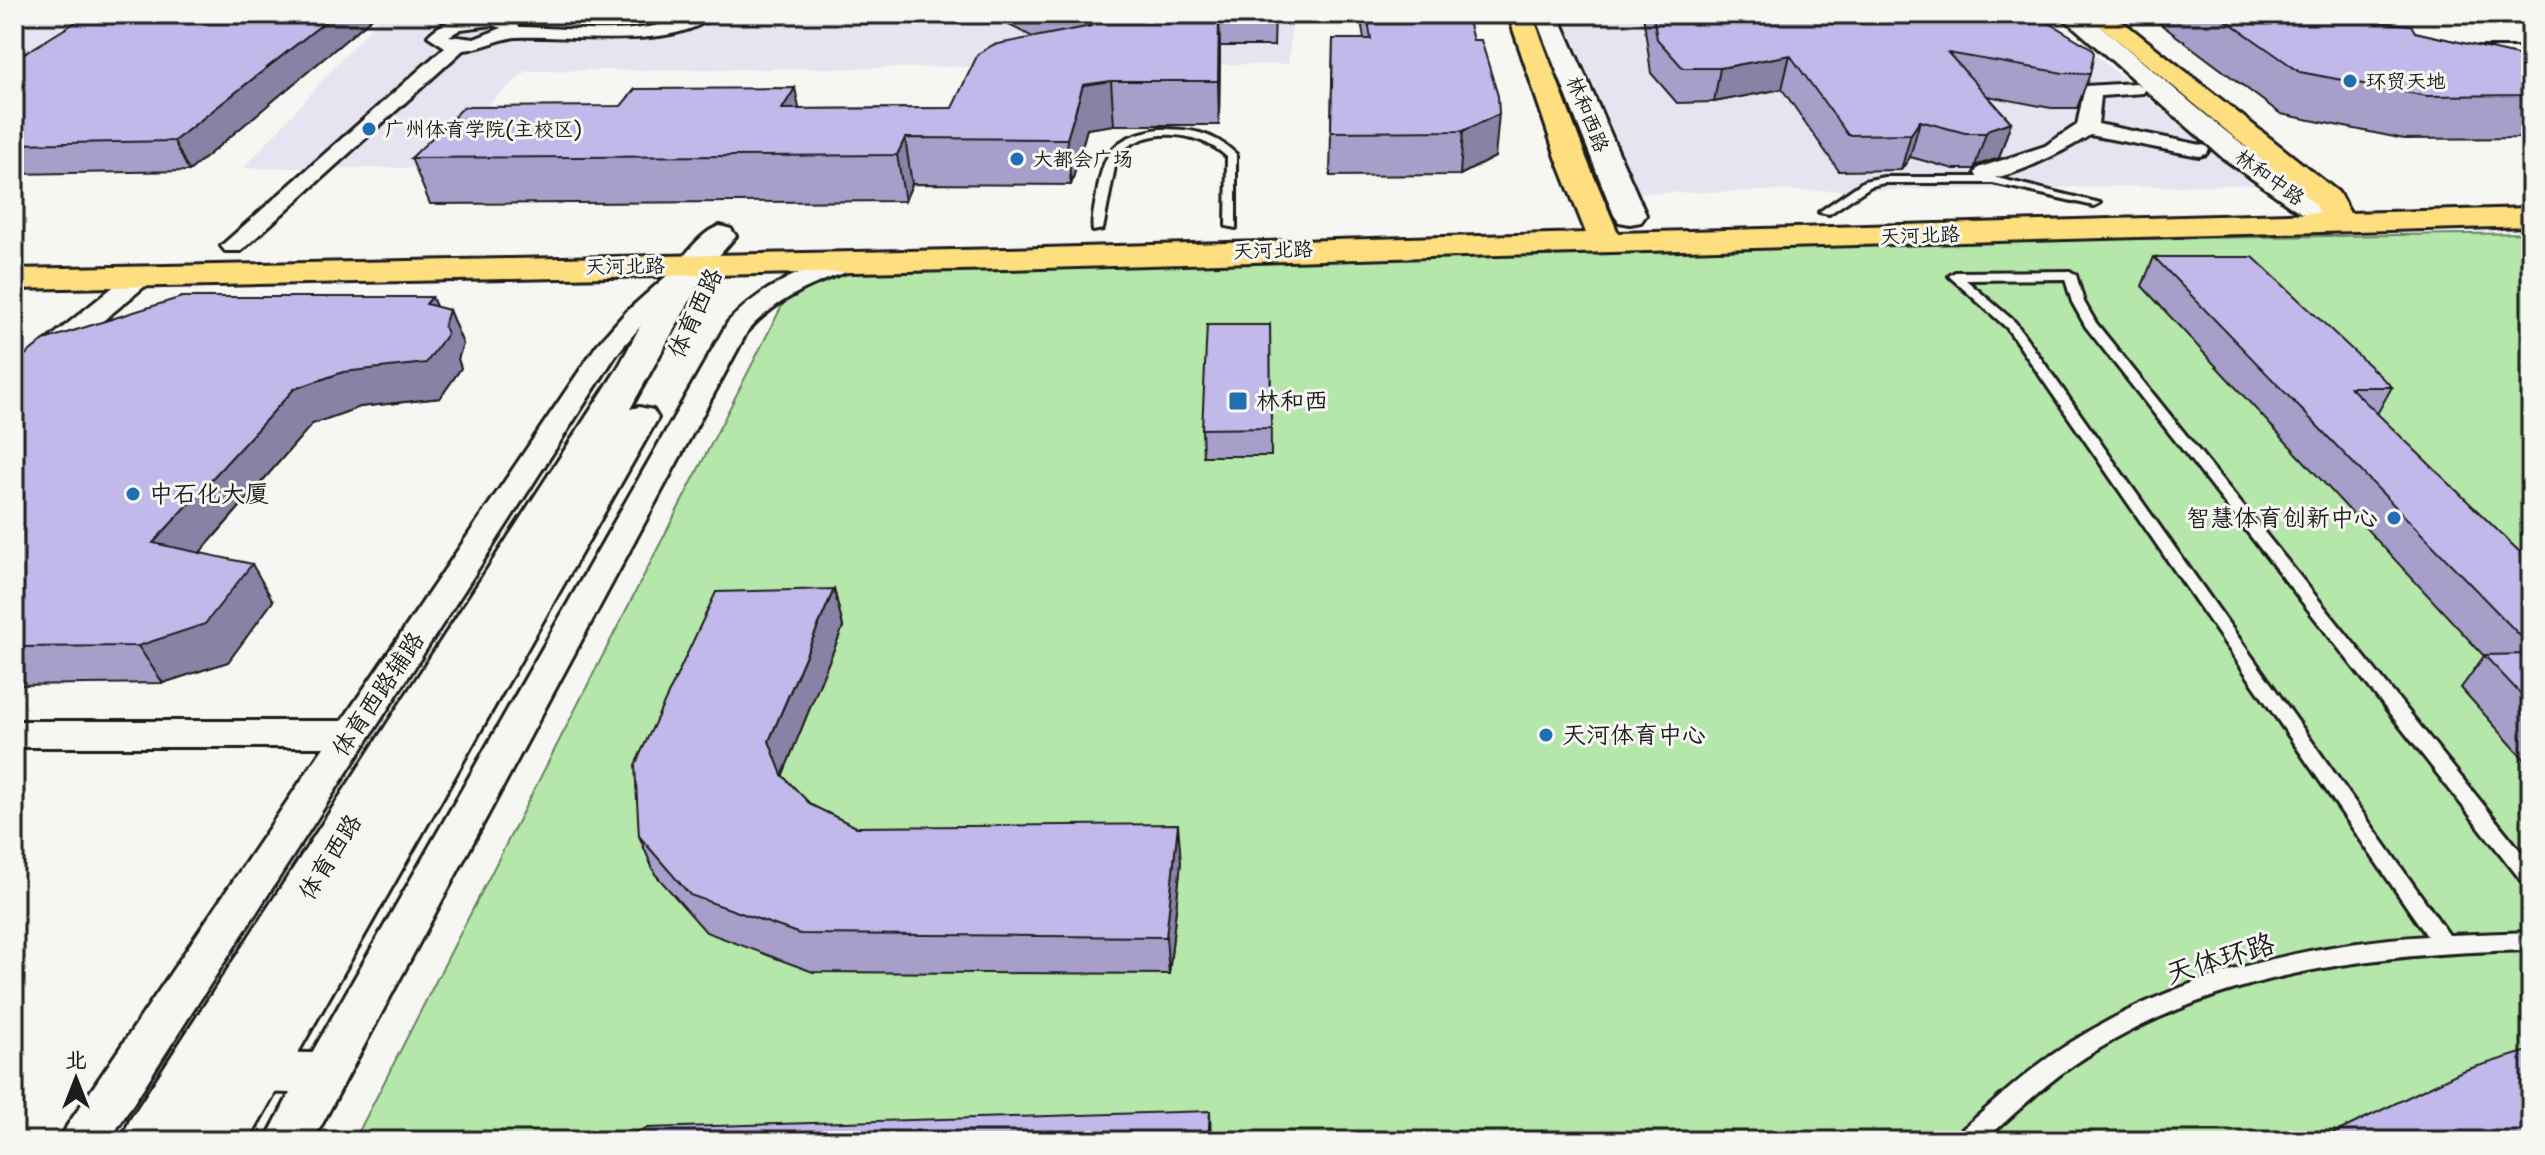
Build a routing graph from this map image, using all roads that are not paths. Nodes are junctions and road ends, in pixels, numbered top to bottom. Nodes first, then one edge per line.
1 (705, 14) edge
2 (1520, 14) edge
3 (1546, 14) edge
4 (2071, 14) edge
5 (2098, 14) edge
6 (2507, 35) dead end
7 (2452, 54) edge
8 (2531, 56) edge
9 (2136, 89) dead end
10 (2087, 128) junction
11 (2199, 150) dead end
12 (1986, 173) edge
13 (2531, 196) edge
14 (2294, 198) junction
15 (2333, 209) junction
16 (1630, 215) junction
17 (2531, 217) edge
18 (1232, 226) junction
19 (1097, 229) junction
20 (1600, 229) junction
21 (527, 239) junction
22 (233, 246) junction
23 (14, 252) edge
24 (711, 255) junction
25 (854, 262) junction
26 (507, 267) junction
27 (142, 276) junction
28 (14, 279) edge
29 (14, 380) edge
30 (14, 734) edge
31 (351, 734) junction
32 (2531, 878) edge
33 (2442, 941) junction
34 (2531, 941) edge
35 (254, 1072) junction
36 (325, 1074) junction
37 (83, 1141) edge
38 (153, 1141) edge
39 (213, 1141) edge
40 (288, 1141) edge
41 (1966, 1141) edge

1 - 22 street
2 - 20 main road, 林和西路
3 - 16 street, 林和西路
4 - 14 street, 林和中路
5 - 15 main road, 林和中路
6 - 8 street
7 - 8 street
9 - 10 street
10 - 11 street
10 - 12 street
13 - 15 main road, 天河北路
14 - 15 main road, 天河北路
14 - 16 main road, 天河北路
15 - 17 main road, 天河北路
15 - 20 main road, 天河北路
16 - 20 main road, 天河北路
18 - 19 main road, 天河北路
18 - 19 lane
18 - 20 main road, 天河北路
19 - 24 main road, 天河北路
20 - 25 main road, 天河北路
21 - 22 main road, 天河北路
21 - 24 main road, 天河北路
21 - 26 main road
22 - 23 main road, 天河北路
24 - 25 main road, 天河北路
24 - 26 main road, 天河北路
24 - 31 street, 体育西路辅路
24 - 35 street, 体育西路
24 - 38 street, 体育西路
25 - 36 street
26 - 27 main road, 天河北路
27 - 28 main road, 天河北路
27 - 29 street
30 - 31 street
31 - 37 street, 体育西路辅路
32 - 33 lane
33 - 34 lane, 天体环路
33 - 41 lane, 天体环路
35 - 36 street
35 - 39 street, 体育西路
36 - 40 street

